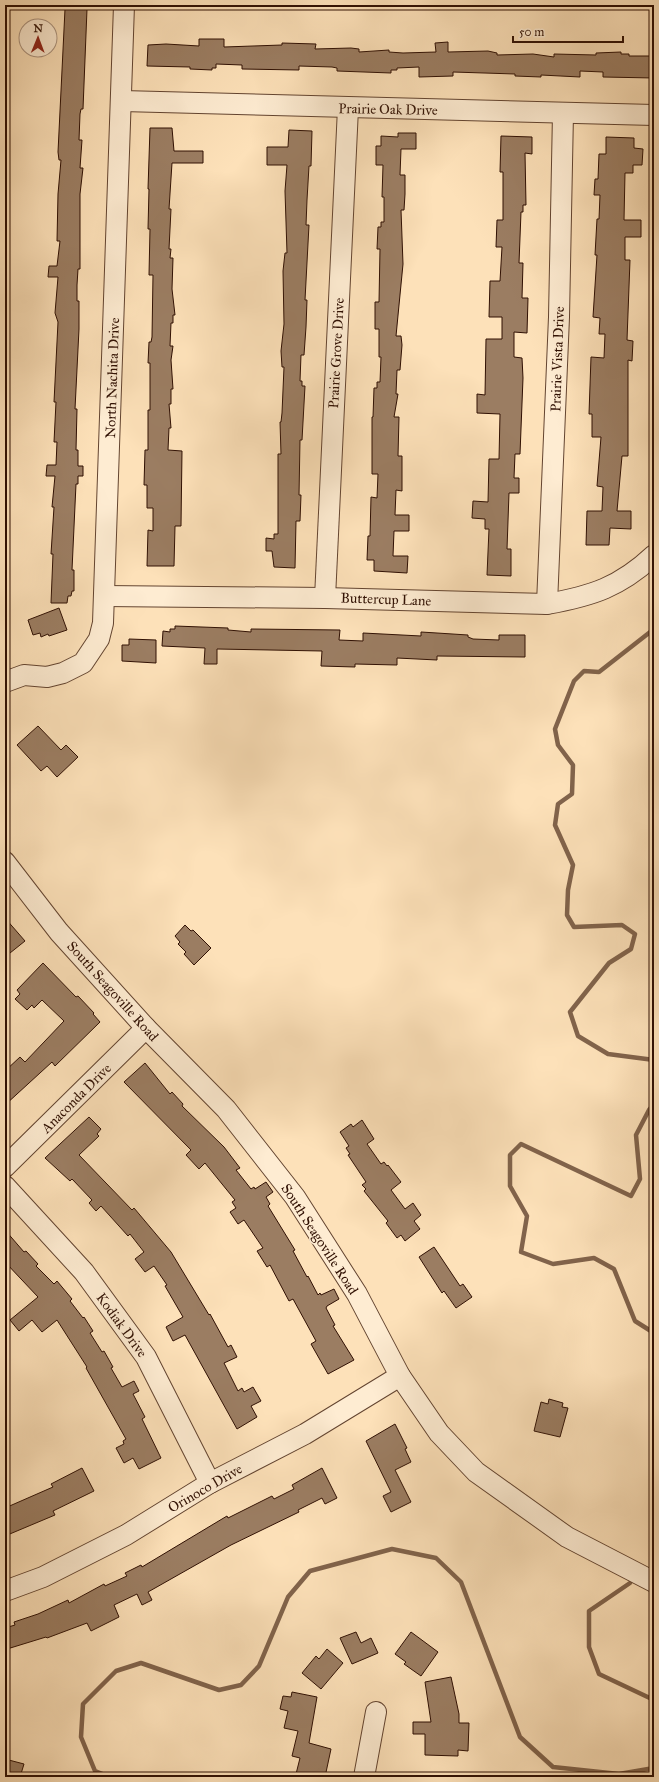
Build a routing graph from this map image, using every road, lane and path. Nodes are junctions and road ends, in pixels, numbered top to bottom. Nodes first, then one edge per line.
1 (124, 5) edge
2 (122, 101) junction
3 (348, 108) junction
4 (563, 113) junction
5 (654, 115) edge
6 (654, 555) edge
7 (104, 596) junction
8 (325, 598) junction
9 (547, 604) junction
10 (5, 682) edge
11 (5, 862) edge
12 (146, 1028) junction
13 (5, 1167) edge
14 (5, 1186) edge
15 (400, 1376) junction
16 (210, 1483) junction
17 (654, 1582) edge
18 (5, 1592) edge
19 (376, 1712) dead end
20 (364, 1777) edge

1 - 2 street, North Nachita Drive
2 - 3 street, Prairie Oak Drive
2 - 7 street, North Nachita Drive
3 - 4 street, Prairie Oak Drive
3 - 8 street, Prairie Grove Drive
4 - 5 street, Prairie Oak Drive
4 - 9 street, Prairie Vista Drive
6 - 9 street, Buttercup Lane
7 - 8 street, Buttercup Lane
7 - 10 street, North Nachita Drive
8 - 9 street, Buttercup Lane
11 - 12 street, South Seagoville Road
12 - 13 street, Anaconda Drive
12 - 15 street, South Seagoville Road
14 - 16 street, Kodiak Drive
15 - 16 street, Orinoco Drive
15 - 17 street, South Seagoville Road
16 - 18 street, Orinoco Drive
19 - 20 street

